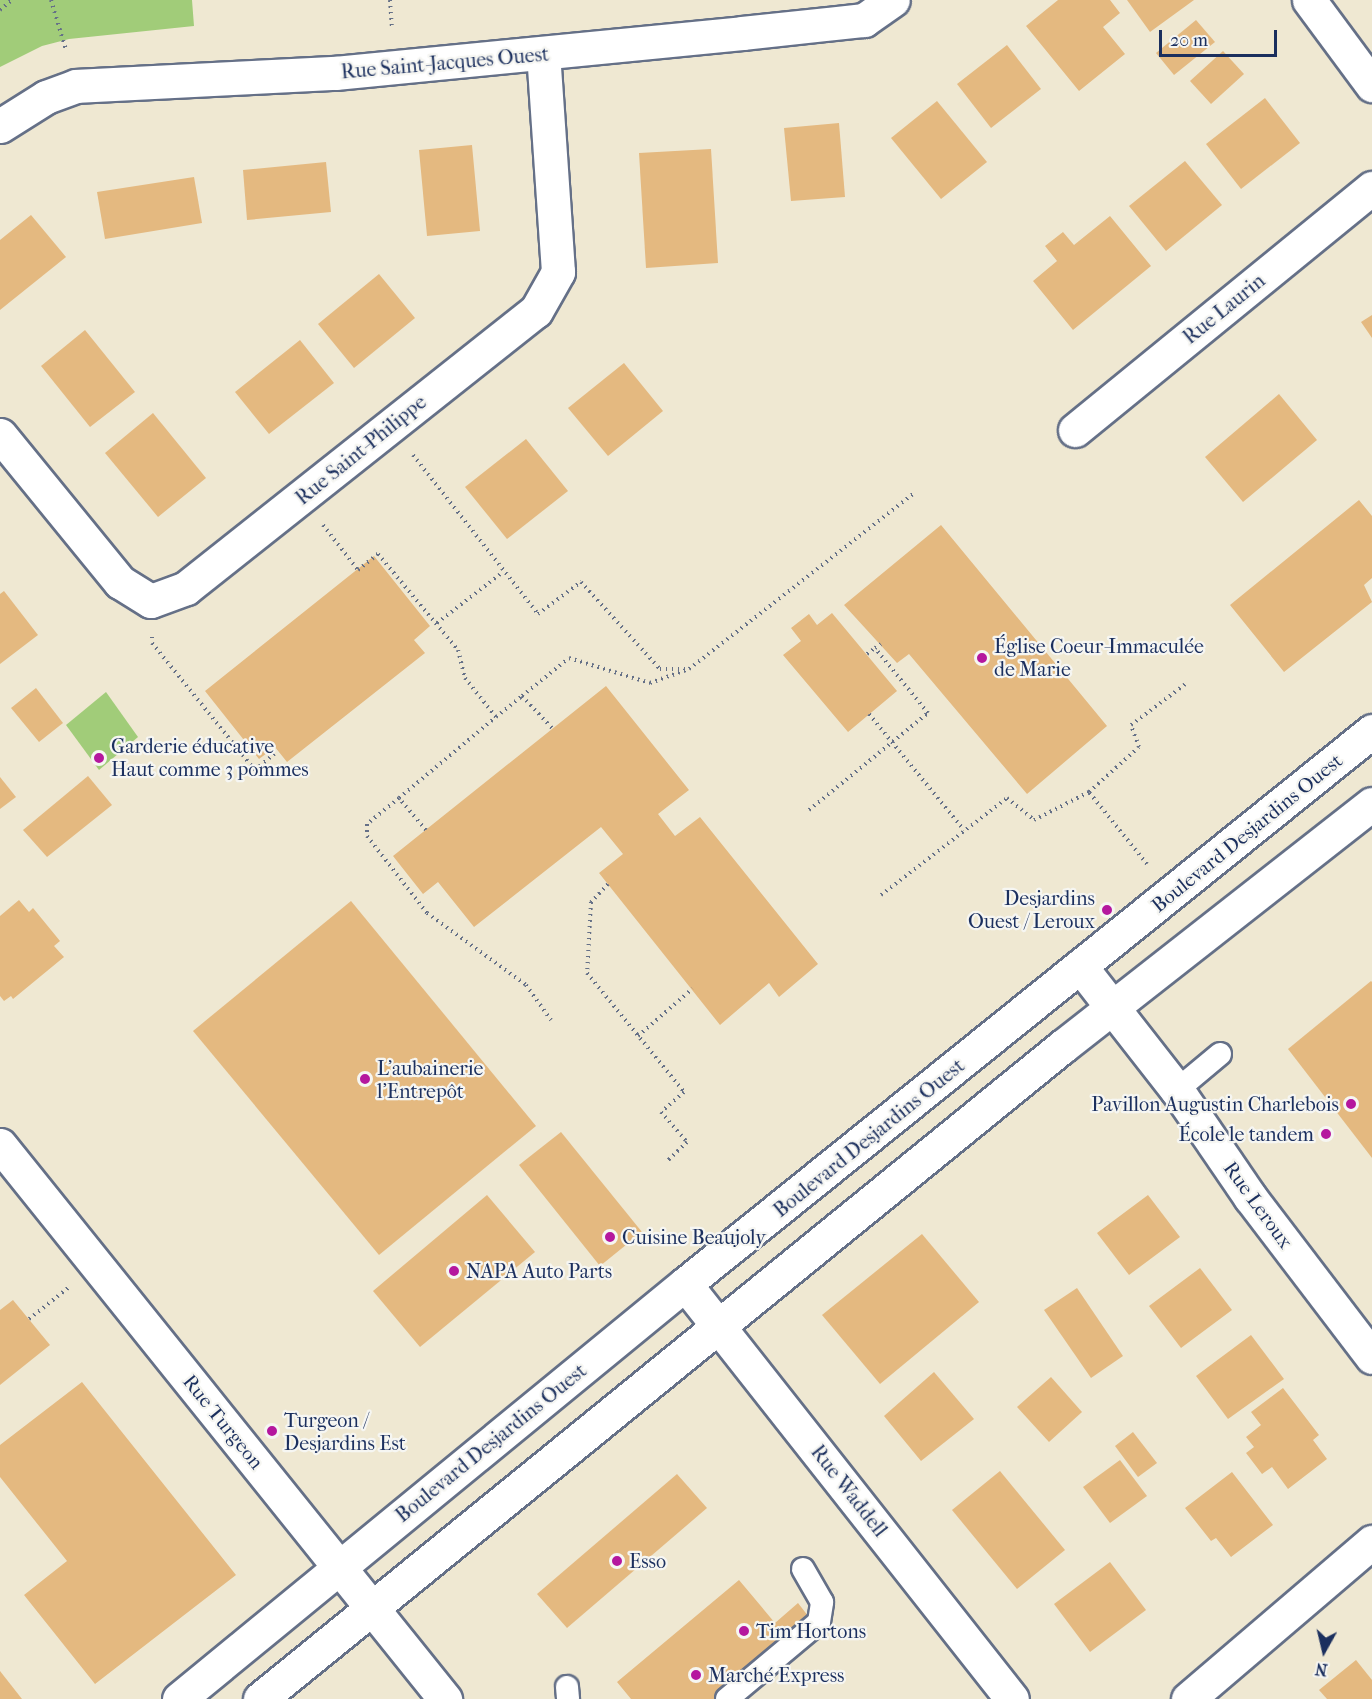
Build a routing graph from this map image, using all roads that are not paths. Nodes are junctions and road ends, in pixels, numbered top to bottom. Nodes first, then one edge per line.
1 (893, 0) edge
2 (1309, 0) edge
3 (543, 54) junction
4 (1372, 85) edge
5 (0, 126) edge
6 (1372, 188) edge
7 (1076, 430) dead end
8 (0, 435) edge
9 (1372, 731) edge
10 (1372, 804) edge
11 (1080, 966) junction
12 (1113, 1009) junction
13 (1220, 1054) dead end
14 (1178, 1090) junction
15 (0, 1145) edge
16 (685, 1284) junction
17 (719, 1324) junction
18 (1372, 1357) edge
19 (1372, 1542) edge
20 (338, 1567) junction
21 (803, 1569) dead end
22 (371, 1607) junction
23 (179, 1699) edge
24 (260, 1699) edge
25 (445, 1699) edge
26 (727, 1699) edge
27 (1012, 1699) edge
28 (1188, 1699) edge

1 - 3 street, Rue Saint-Jacques Ouest
2 - 4 street
3 - 5 street, Rue Saint-Jacques Ouest
3 - 8 street, Rue Saint-Philippe
6 - 7 street, Rue Laurin
9 - 11 street, Boulevard Desjardins Ouest
10 - 12 street
11 - 12 street, Rue Leroux
11 - 16 street, Boulevard Desjardins Ouest
12 - 14 street, Rue Leroux
12 - 17 street
13 - 14 lane
14 - 18 street, Rue Leroux
15 - 20 street, Rue Turgeon
16 - 17 street, Rue Waddell
16 - 20 street, Boulevard Desjardins Ouest
17 - 22 street
17 - 27 street, Rue Waddell
19 - 28 street
20 - 22 street, Rue Turgeon
20 - 23 street, Boulevard Desjardins Ouest
21 - 26 lane
22 - 24 street
22 - 25 street, Rue Turgeon

